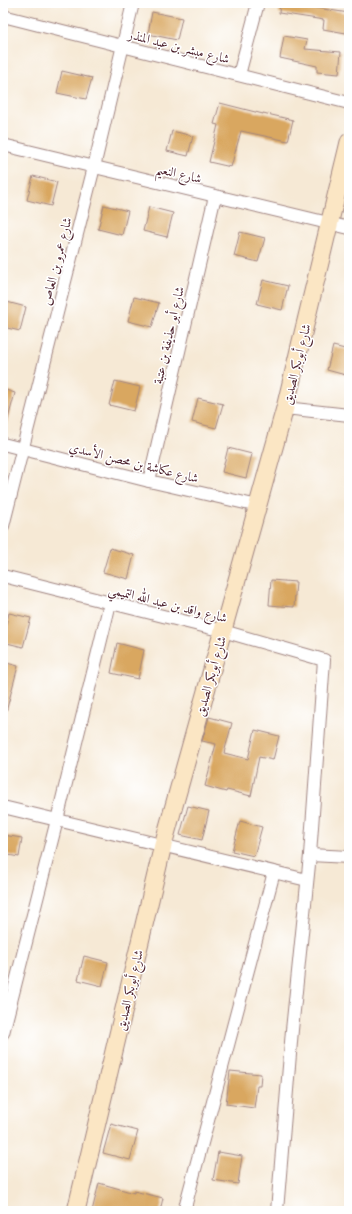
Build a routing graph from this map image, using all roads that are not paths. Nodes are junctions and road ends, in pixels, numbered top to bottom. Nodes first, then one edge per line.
1 (133, 3) edge
2 (258, 3) edge
3 (3, 16) edge
4 (123, 46) junction
5 (239, 75) junction
6 (349, 103) edge
7 (349, 142) edge
8 (3, 145) edge
9 (94, 167) junction
10 (215, 196) junction
11 (330, 223) junction
12 (349, 228) edge
13 (285, 408) junction
14 (349, 415) edge
15 (3, 444) edge
16 (23, 448) junction
17 (149, 481) junction
18 (258, 506) junction
19 (3, 526) edge
20 (3, 576) edge
21 (110, 603) junction
22 (223, 631) junction
23 (3, 807) edge
24 (57, 820) junction
25 (163, 845) junction
26 (310, 855) junction
27 (349, 858) edge
28 (274, 872) junction
29 (307, 880) junction
30 (3, 1034) edge
31 (76, 1211) edge
32 (184, 1211) edge
33 (277, 1211) edge

1 - 4 street, شارع عمرو بن العاص
2 - 5 street
3 - 4 street, شارع مبشر بن عبد المنذر
4 - 5 street, شارع مبشر بن عبد المنذر
4 - 9 street, شارع عمرو بن العاص
5 - 6 street, شارع مبشر بن عبد المنذر
7 - 11 street, شارع أبوبكر الصديق
8 - 9 street, شارع النعيم
9 - 10 street, شارع النعيم
9 - 16 street, شارع عمرو بن العاص
10 - 11 street, شارع النعيم
10 - 17 street, شارع أبو حذيفة بن عتبة
11 - 12 street, شارع النعيم
11 - 13 street, شارع أبوبكر الصديق
13 - 14 street
13 - 18 street, شارع أبوبكر الصديق
15 - 16 street, شارع عكاشة بن محصن الأسدي
16 - 17 street, شارع عكاشة بن محصن الأسدي
16 - 19 street, شارع عمرو بن العاص
17 - 18 street, شارع عكاشة بن محصن الأسدي
18 - 22 street, شارع أبوبكر الصديق
20 - 21 street, شارع واقد بن عبد الله التميمي
21 - 22 street, شارع واقد بن عبد الله التميمي
21 - 24 street
22 - 25 street, شارع أبوبكر الصديق
22 - 26 street, شارع واقد بن عبد الله التميمي
23 - 24 street
24 - 25 street
24 - 30 street
25 - 28 street
25 - 31 street, شارع أبوبكر الصديق
26 - 27 street
26 - 29 street
28 - 29 street
28 - 32 street
29 - 33 street

